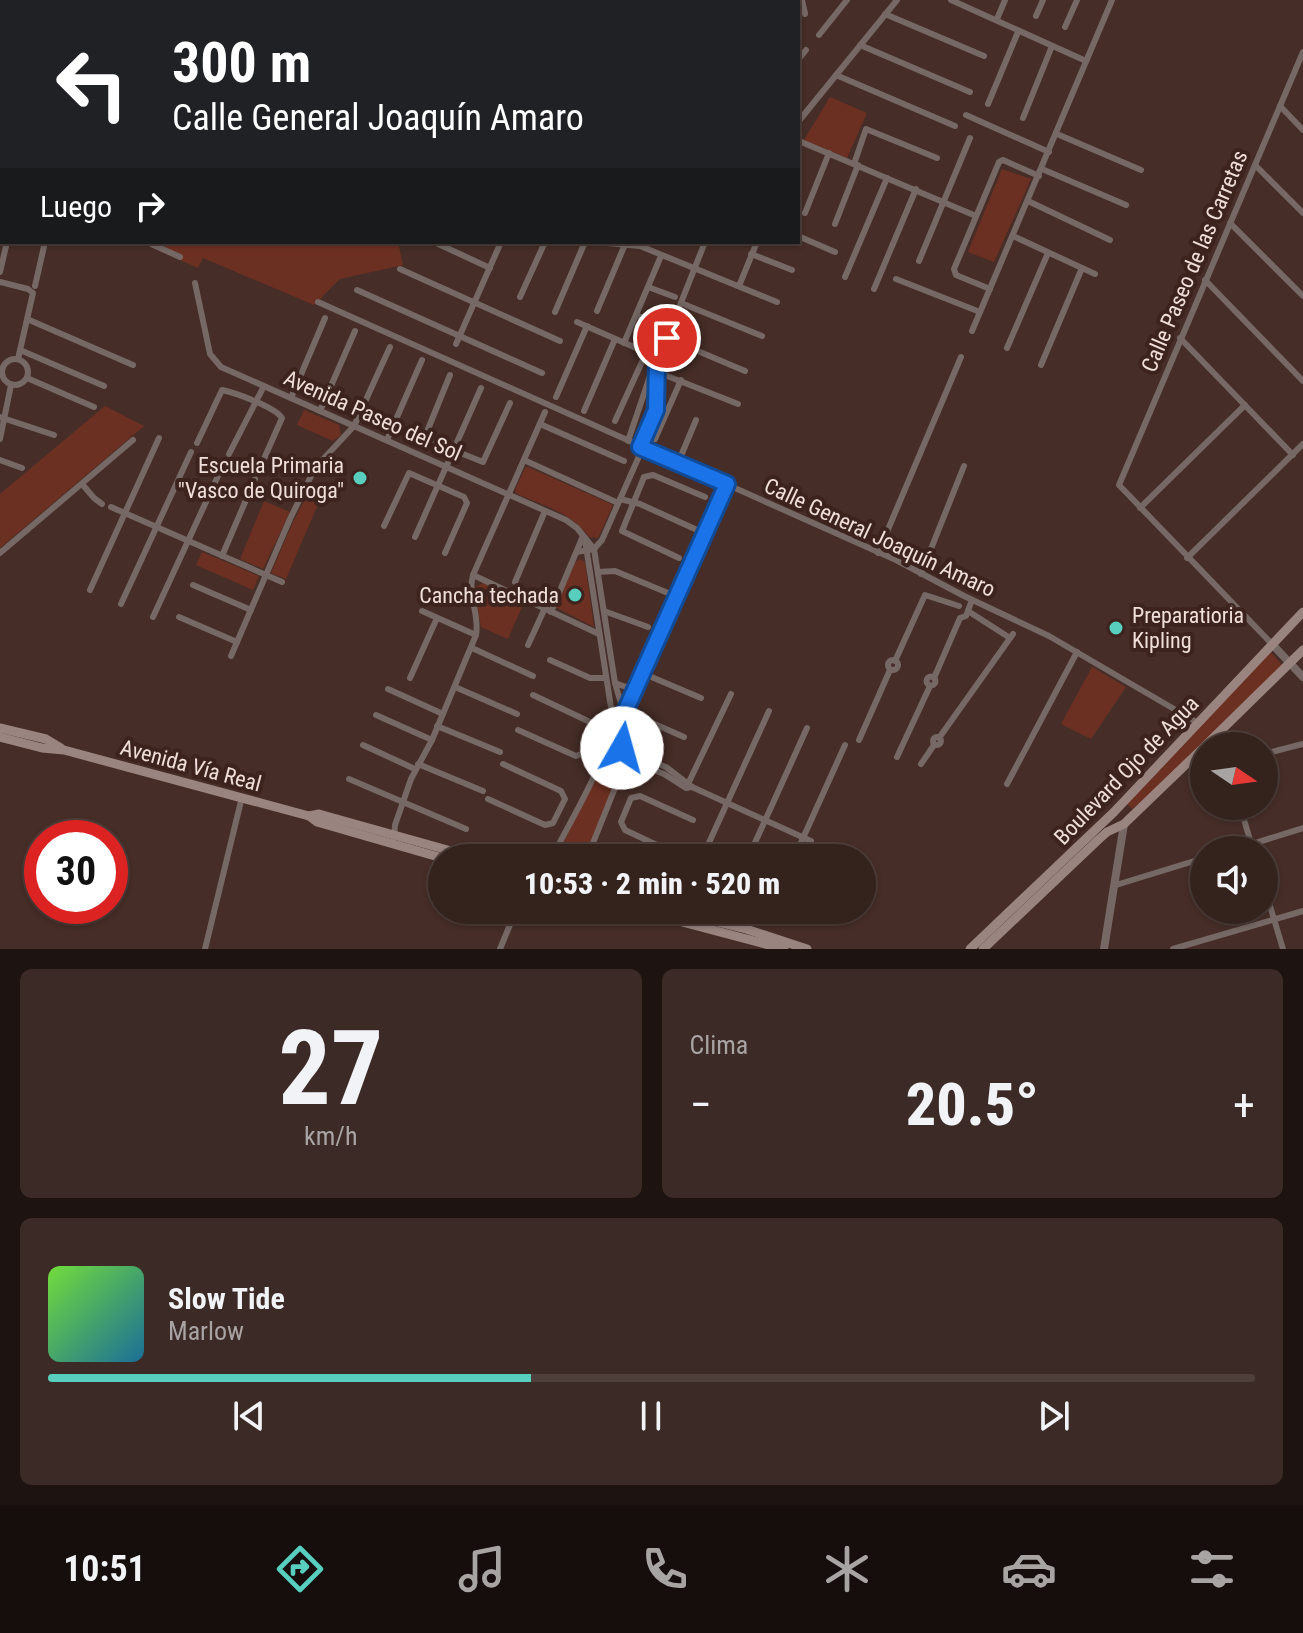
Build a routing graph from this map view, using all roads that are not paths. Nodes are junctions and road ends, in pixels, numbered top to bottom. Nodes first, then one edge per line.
1 (802, 0) edge
2 (847, 0) edge
3 (883, 0) edge
4 (951, 0) edge
5 (1005, 0) edge
6 (1043, 0) edge
7 (1077, 0) edge
8 (1112, 0) edge
9 (895, 3) edge
10 (805, 14) dead end
11 (885, 14) junction
12 (1036, 16) dead end
13 (997, 19) junction
14 (1065, 27) dead end
15 (1018, 32) junction
16 (819, 35) dead end
17 (860, 45) junction
18 (1052, 46) junction
19 (806, 50) dead end
20 (1303, 52) edge
21 (984, 56) dead end
22 (800, 58) edge
23 (1086, 61) junction
24 (836, 75) junction
25 (970, 92) dead end
26 (988, 104) dead end
27 (1280, 106) junction
28 (966, 115) dead end
29 (1023, 118) dead end
30 (800, 120) edge
31 (955, 126) dead end
32 (1303, 130) edge
33 (1057, 134) junction
34 (970, 138) dead end
35 (800, 143) edge
36 (1049, 152) junction
37 (829, 153) junction
38 (937, 158) dead end
39 (856, 164) junction
40 (1255, 165) junction
41 (1141, 170) dead end
42 (1041, 172) junction
43 (887, 178) junction
44 (916, 189) junction
45 (1028, 201) junction
46 (944, 202) junction
47 (1126, 205) dead end
48 (805, 213) dead end
49 (1303, 213) edge
50 (976, 216) junction
51 (1230, 223) junction
52 (835, 224) dead end
53 (1013, 236) junction
54 (800, 237) edge
55 (1110, 240) dead end
56 (7, 244) edge
57 (45, 244) edge
58 (151, 244) edge
59 (438, 244) edge
60 (500, 244) edge
61 (544, 244) edge
62 (584, 244) edge
63 (626, 244) edge
64 (631, 244) edge
65 (704, 244) edge
66 (756, 244) edge
67 (835, 252) dead end
68 (1048, 253) junction
69 (751, 254) junction
70 (661, 256) junction
71 (180, 257) dead end
72 (919, 261) dead end
73 (490, 268) junction
74 (1082, 268) junction
75 (400, 269) dead end
76 (694, 269) junction
77 (792, 270) dead end
78 (0, 272) edge
79 (1095, 274) dead end
80 (845, 277) dead end
81 (896, 279) dead end
82 (1205, 280) junction
83 (0, 282) edge
84 (195, 283) dead end
85 (739, 286) junction
86 (648, 287) junction
87 (874, 289) dead end
88 (990, 289) junction
89 (34, 290) junction
90 (357, 290) dead end
91 (1303, 296) edge
92 (520, 297) dead end
93 (678, 300) junction
94 (474, 301) junction
95 (318, 302) dead end
96 (777, 302) dead end
97 (597, 311) dead end
98 (555, 312) dead end
99 (980, 312) junction
100 (636, 315) junction
101 (325, 318) dead end
102 (27, 319) junction
103 (577, 322) dead end
104 (587, 326) junction
105 (663, 326) dead end
106 (355, 331) dead end
107 (972, 331) dead end
108 (459, 336) junction
109 (762, 336) dead end
110 (667, 338) junction
111 (1180, 338) junction
112 (615, 339) junction
113 (560, 341) dead end
114 (624, 343) junction
115 (456, 344) dead end
116 (390, 347) dead end
117 (1007, 348) dead end
118 (20, 350) junction
119 (651, 356) junction
120 (961, 357) dead end
121 (18, 359) junction
122 (422, 360) dead end
123 (133, 365) dead end
124 (1041, 365) dead end
125 (1, 369) edge
126 (654, 371) junction
127 (745, 371) dead end
128 (542, 373) dead end
129 (450, 375) dead end
130 (27, 378) junction
131 (681, 380) junction
132 (1303, 381) edge
133 (261, 384) junction
134 (11, 385) junction
135 (104, 386) dead end
136 (481, 388) dead end
137 (556, 397) dead end
138 (291, 398) junction
139 (253, 402) junction
140 (510, 403) dead end
141 (738, 404) dead end
142 (1245, 405) junction
143 (94, 407) dead end
144 (320, 411) junction
145 (584, 411) dead end
146 (545, 412) dead end
147 (636, 413) junction
148 (3, 417) edge
149 (651, 419) junction
150 (696, 420) dead end
151 (615, 421) dead end
152 (540, 424) junction
153 (354, 426) junction
154 (54, 435) dead end
155 (159, 438) dead end
156 (0, 439) edge
157 (655, 439) dead end
158 (133, 440) dead end
159 (387, 440) junction
160 (628, 441) junction
161 (197, 443) dead end
162 (1303, 444) edge
163 (640, 450) junction
164 (453, 451) junction
165 (191, 452) dead end
166 (229, 454) dead end
167 (1293, 455) junction
168 (0, 460) edge
169 (524, 460) junction
170 (624, 461) dead end
171 (678, 463) junction
172 (223, 465) dead end
173 (964, 466) dead end
174 (22, 468) dead end
175 (446, 468) junction
176 (259, 470) dead end
177 (255, 479) dead end
178 (82, 484) junction
179 (727, 484) junction
180 (438, 485) junction
181 (508, 495) junction
182 (705, 497) dead end
183 (621, 498) junction
184 (636, 502) junction
185 (102, 504) dead end
186 (111, 507) dead end
187 (1140, 508) junction
188 (545, 511) junction
189 (125, 513) junction
190 (384, 526) dead end
191 (157, 527) junction
192 (695, 529) dead end
193 (415, 537) dead end
194 (584, 538) junction
195 (189, 541) junction
196 (594, 549) junction
197 (586, 551) junction
198 (577, 552) junction
199 (0, 553) edge
200 (445, 553) dead end
201 (878, 553) junction
202 (222, 556) junction
203 (679, 558) dead end
204 (1187, 558) junction
205 (598, 572) junction
206 (921, 574) junction
207 (266, 575) junction
208 (473, 575) junction
209 (282, 582) dead end
210 (515, 582) dead end
211 (193, 585) dead end
212 (90, 590) dead end
213 (668, 593) dead end
214 (964, 596) junction
215 (972, 600) junction
216 (121, 604) dead end
217 (959, 606) junction
218 (251, 610) junction
219 (548, 610) junction
220 (422, 611) dead end
221 (604, 611) junction
222 (968, 611) junction
223 (1303, 612) edge
224 (153, 617) dead end
225 (179, 617) dead end
226 (437, 618) junction
227 (960, 618) junction
228 (648, 627) dead end
229 (599, 634) junction
230 (476, 635) junction
231 (237, 642) junction
232 (1271, 643) junction
233 (528, 645) dead end
234 (472, 648) junction
235 (1303, 650) edge
236 (1077, 652) junction
237 (231, 656) dead end
238 (550, 660) dead end
239 (1290, 663) junction
240 (642, 673) junction
241 (533, 676) dead end
242 (1303, 677) edge
243 (410, 678) dead end
244 (609, 682) junction
245 (638, 684) junction
246 (455, 687) junction
247 (388, 689) dead end
248 (731, 694) dead end
249 (533, 695) dead end
250 (701, 698) dead end
251 (769, 711) dead end
252 (624, 712) junction
253 (443, 714) junction
254 (517, 714) dead end
255 (376, 715) dead end
256 (1198, 723) junction
257 (437, 726) junction
258 (0, 728) edge
259 (807, 728) dead end
260 (518, 730) dead end
261 (1219, 732) edge
262 (0, 737) edge
263 (684, 737) dead end
264 (432, 740) junction
265 (859, 740) dead end
266 (589, 741) junction
267 (1303, 744) edge
268 (363, 745) dead end
269 (845, 745) dead end
270 (606, 748) junction
271 (64, 750) junction
272 (1278, 750) edge
273 (500, 752) dead end
274 (622, 752) junction
275 (897, 757) dead end
276 (1190, 760) edge
277 (503, 764) dead end
278 (921, 764) dead end
279 (417, 766) junction
280 (349, 779) dead end
281 (1007, 784) dead end
282 (689, 786) junction
283 (483, 791) dead end
284 (242, 797) junction
285 (488, 799) dead end
286 (727, 803) junction
287 (404, 804) junction
288 (1122, 804) junction
289 (560, 811) junction
290 (1114, 812) junction
291 (572, 816) junction
292 (693, 820) dead end
293 (765, 821) junction
294 (1127, 821) junction
295 (1303, 828) edge
296 (466, 829) dead end
297 (1278, 837) edge
298 (803, 838) junction
299 (389, 839) junction
300 (811, 841) dead end
301 (559, 844) edge
302 (594, 844) edge
303 (655, 844) edge
304 (708, 844) edge
305 (754, 844) edge
306 (800, 844) edge
307 (428, 848) edge
308 (428, 853) edge
309 (1190, 862) edge
310 (1116, 885) junction
311 (1303, 911) edge
312 (1278, 919) edge
313 (510, 924) edge
314 (706, 924) edge
315 (722, 924) edge
316 (1260, 924) edge
317 (1275, 924) edge
318 (797, 947) edge
319 (205, 949) edge
320 (500, 949) edge
321 (784, 949) edge
322 (807, 949) edge
323 (970, 949) edge
324 (983, 949) edge
325 (1104, 949) edge
326 (1173, 949) edge
327 (1283, 949) edge

1 - 10 street
2 - 16 street
3 - 9 street
4 - 13 street
5 - 13 street
6 - 12 street
7 - 14 street
8 - 23 street
9 - 11 street
11 - 17 street
11 - 21 street
13 - 15 street
15 - 18 street
15 - 26 street
17 - 24 street
17 - 25 street
18 - 23 street
18 - 29 street
19 - 22 street
20 - 27 street, Calle Paseo de las Carretas
23 - 33 street
24 - 30 street
24 - 31 street
27 - 32 street
27 - 40 street, Calle Paseo de las Carretas
28 - 36 street
33 - 36 street
33 - 41 street
34 - 46 street
35 - 37 street
36 - 42 street
37 - 39 street
37 - 48 street
38 - 39 street
39 - 43 street
39 - 52 street
40 - 49 street
40 - 51 street, Calle Paseo de las Carretas
42 - 45 street
42 - 47 street
42 - 50 street
43 - 44 street
43 - 80 street
44 - 46 street
44 - 87 street
45 - 53 street
45 - 55 street
46 - 50 street
46 - 72 street
50 - 88 street
51 - 82 street, Calle Paseo de las Carretas
51 - 91 street
53 - 68 street
53 - 88 street
54 - 67 street
56 - 78 street
57 - 89 street
58 - 71 street
59 - 73 street
60 - 73 street
61 - 92 street
62 - 98 street
63 - 97 street
64 - 70 street
65 - 76 street
66 - 69 street
68 - 74 street
68 - 117 street
69 - 77 street
69 - 85 street
70 - 76 street
70 - 86 street
73 - 94 street
74 - 79 street
74 - 124 street
75 - 94 street
76 - 85 street
76 - 93 street
81 - 99 street
82 - 111 street, Calle Paseo de las Carretas
82 - 132 street
83 - 89 street
84 - 133 street, Avenida Paseo del Sol
85 - 96 street
86 - 93 street
86 - 100 street
88 - 99 street
89 - 102 street
90 - 108 street
93 - 109 street
93 - 110 street
94 - 108 street
94 - 113 street
95 - 160 street, Calle General Joaquín Amaro
99 - 107 street
100 - 105 street
100 - 114 street
101 - 138 street
102 - 118 street
102 - 123 street
103 - 104 street
104 - 112 street
104 - 137 street
106 - 144 street
108 - 115 street
108 - 128 street
110 - 119 street
110 - 127 street
111 - 142 street
111 - 187 street, Calle Paseo de las Carretas
112 - 114 street
112 - 145 street
114 - 119 street
116 - 153 street
118 - 121 street
118 - 135 street
119 - 126 street
119 - 151 street
120 - 201 street
121 - 125 street
121 - 130 street
122 - 159 street
125 - 134 street
126 - 131 street
126 - 147 street
126 - 149 street
129 - 164 street
130 - 134 street
130 - 143 street
131 - 141 street
131 - 157 street
133 - 138 street, Avenida Paseo del Sol
133 - 139 street
134 - 148 street
136 - 164 street
138 - 144 street, Avenida Paseo del Sol
139 - 161 street
139 - 166 street
139 - 176 street
140 - 164 street
142 - 167 street
142 - 187 street
144 - 153 street, Avenida Paseo del Sol
146 - 152 street
147 - 149 street
147 - 160 street
148 - 154 street
148 - 156 street
149 - 163 street
150 - 171 street
152 - 169 street
152 - 170 street
153 - 159 street, Avenida Paseo del Sol
153 - 207 street
155 - 189 street
158 - 178 street
159 - 175 street, Avenida Paseo del Sol
160 - 163 street, Calle General Joaquín Amaro
162 - 167 street
163 - 171 street, Calle General Joaquín Amaro
163 - 183 street
164 - 175 street
165 - 191 street
167 - 204 street
168 - 174 street
169 - 181 street
169 - 183 street
171 - 179 street, Calle General Joaquín Amaro
172 - 195 street
173 - 206 street
175 - 180 street
175 - 181 street, Avenida Paseo del Sol
177 - 202 street
178 - 185 street
178 - 199 street
179 - 201 street, Calle General Joaquín Amaro
179 - 240 street
180 - 190 street
180 - 193 street
180 - 200 street
181 - 188 street, Avenida Paseo del Sol
181 - 208 street
182 - 184 street
183 - 184 street
183 - 196 street
184 - 192 street
184 - 203 street
186 - 189 street
187 - 204 street
188 - 194 street, Avenida Paseo del Sol
188 - 210 street
189 - 191 street
189 - 212 street
191 - 195 street
191 - 216 street
194 - 196 street, Avenida Paseo del Sol
194 - 197 street
194 - 198 street
195 - 202 street
195 - 224 street
196 - 197 street
196 - 205 street
197 - 198 street
197 - 229 street
198 - 219 street
201 - 206 street, Calle General Joaquín Amaro
202 - 207 street
204 - 232 street
205 - 213 street
205 - 221 street
206 - 214 street, Calle General Joaquín Amaro
207 - 209 street
207 - 218 street
208 - 219 street
208 - 230 street
211 - 218 street
214 - 215 street, Calle General Joaquín Amaro
214 - 217 street
215 - 222 street
215 - 236 street, Calle General Joaquín Amaro
217 - 227 street
217 - 265 street
218 - 231 street
219 - 229 street
219 - 233 street
220 - 226 street
221 - 228 street
221 - 244 street
222 - 227 street
222 - 278 street
223 - 232 main road, Boulevard Ojo de Agua
225 - 231 street
226 - 230 street
226 - 243 street
227 - 275 street
229 - 244 street
230 - 234 street
231 - 237 street
232 - 239 street
232 - 256 main road, Boulevard Ojo de Agua
234 - 241 street
234 - 246 street
235 - 239 main road, Boulevard Ojo de Agua
236 - 256 street, Calle General Joaquín Amaro
236 - 281 street
238 - 244 street
239 - 242 street
239 - 261 main road, Boulevard Ojo de Agua
240 - 245 street
240 - 250 street
244 - 245 street
244 - 252 street
244 - 270 street
245 - 252 street
246 - 253 street
246 - 254 street
247 - 253 street
248 - 282 street
249 - 266 street
251 - 286 street
252 - 263 street
252 - 274 street
253 - 257 street
255 - 264 street
256 - 288 main road, Boulevard Ojo de Agua
257 - 264 street
257 - 273 street
258 - 271 main road, Avenida Vía Real
259 - 293 street
260 - 266 street
262 - 271 main road, Avenida Vía Real
264 - 279 street
266 - 270 street
267 - 272 street
268 - 279 street
269 - 298 street
270 - 274 street
270 - 291 street
271 - 284 main road, Avenida Vía Real
274 - 282 street
274 - 302 street
276 - 294 main road, Boulevard Ojo de Agua
277 - 289 street
279 - 283 street
279 - 287 street
280 - 287 street
282 - 286 street
284 - 299 main road, Avenida Vía Real
284 - 319 street
285 - 289 street
286 - 293 street
286 - 304 street
287 - 296 street
287 - 299 street
288 - 290 main road, Boulevard Ojo de Agua
288 - 294 main road
289 - 291 street
290 - 294 main road
290 - 323 main road, Boulevard Ojo de Agua
291 - 301 street
292 - 303 street
293 - 298 street
293 - 305 street
294 - 310 street, Boulevard Ojo de Agua
294 - 324 main road, Boulevard Ojo de Agua
295 - 297 street
298 - 300 street
298 - 306 street
299 - 307 main road
299 - 308 main road
309 - 310 street
310 - 325 street, Boulevard Ojo de Agua
311 - 312 street
313 - 320 street
314 - 321 main road
315 - 318 main road
316 - 326 street
317 - 327 street
318 - 322 main road

